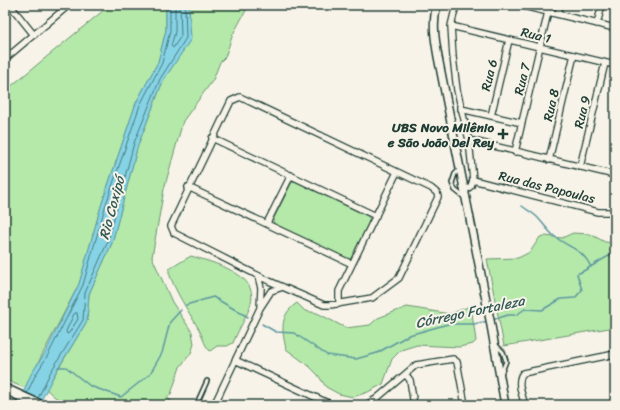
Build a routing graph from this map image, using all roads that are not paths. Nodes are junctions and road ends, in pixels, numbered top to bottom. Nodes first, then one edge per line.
1 (10, 5) edge
2 (70, 5) edge
3 (437, 5) edge
4 (456, 5) edge
5 (519, 5) edge
6 (560, 5) edge
7 (602, 5) edge
8 (548, 12) junction
9 (558, 14) junction
10 (597, 24) junction
11 (451, 26) junction
12 (615, 28) edge
13 (34, 35) junction
14 (509, 40) junction
15 (541, 47) junction
16 (574, 55) junction
17 (5, 59) edge
18 (606, 63) junction
19 (615, 65) edge
20 (461, 109) junction
21 (491, 116) junction
22 (522, 123) junction
23 (212, 138) junction
24 (469, 140) junction
25 (515, 152) junction
26 (549, 160) junction
27 (580, 167) junction
28 (460, 168) junction
29 (398, 172) junction
30 (615, 174) edge
31 (290, 175) junction
32 (473, 180) junction
33 (188, 187) junction
34 (465, 191) junction
35 (467, 200) junction
36 (615, 212) edge
37 (376, 216) junction
38 (267, 223) junction
39 (352, 264) junction
40 (258, 276) junction
41 (283, 287) junction
42 (339, 304) junction
43 (260, 308) junction
44 (615, 354) edge
45 (236, 360) junction
46 (406, 375) junction
47 (207, 380) dead end
48 (5, 389) edge
49 (376, 399) junction
50 (217, 402) edge
51 (40, 405) edge
52 (200, 405) edge
53 (212, 405) edge
54 (332, 405) edge
55 (366, 405) edge
56 (373, 405) edge
57 (414, 405) edge
58 (465, 405) edge
59 (505, 405) edge
60 (525, 405) edge

1 - 13 street
2 - 13 street
3 - 28 street
4 - 11 street
5 - 8 street
6 - 9 street
7 - 10 street
8 - 9 street
8 - 15 street, Rua 7
9 - 10 street
10 - 12 street
11 - 14 street, Rua 1
11 - 20 street
13 - 17 street
14 - 15 street, Rua 1
14 - 21 street, Rua 6
15 - 16 street, Rua 1
15 - 22 street, Rua 7
16 - 18 street, Rua 1
16 - 26 street, Rua 8
18 - 19 street, Rua 1
18 - 27 street, Rua 9
20 - 21 street
20 - 24 street
21 - 22 street
22 - 25 street, Rua 7
23 - 29 street
23 - 31 street
23 - 33 street
24 - 25 street
24 - 32 street
25 - 26 street
26 - 27 street
27 - 30 street
28 - 34 street
28 - 35 lane
29 - 37 street
29 - 42 street
31 - 37 street
31 - 38 street
32 - 34 street
32 - 36 street, Rua das Papoulas
33 - 38 street
33 - 40 street
34 - 35 street
35 - 59 street
37 - 39 street
38 - 39 street
39 - 42 street
40 - 41 street
40 - 43 street
41 - 42 street
41 - 43 street
43 - 45 street
44 - 60 street
45 - 50 street
45 - 54 street
46 - 49 street
46 - 57 street
46 - 58 street
47 - 52 lane
48 - 51 main road
49 - 55 street
49 - 56 street
50 - 53 street

